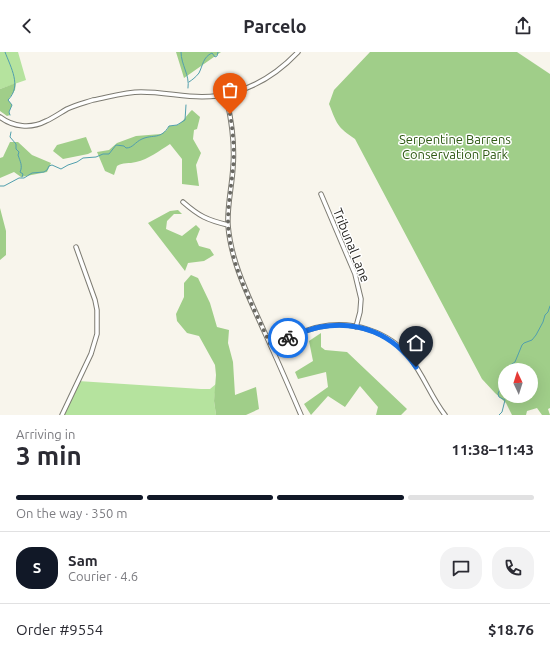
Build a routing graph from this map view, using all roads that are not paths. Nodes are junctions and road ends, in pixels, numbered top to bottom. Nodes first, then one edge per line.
1 (298, 52) edge
2 (226, 95) junction
3 (0, 117) edge
4 (321, 194) dead end
5 (183, 202) dead end
6 (228, 225) junction
7 (76, 247) dead end
8 (356, 327) junction
9 (271, 346) junction
10 (62, 415) edge
11 (302, 415) edge
12 (445, 415) edge

1 - 2 street
2 - 3 street
2 - 6 street
4 - 8 street, Tribunal Lane
5 - 6 street
6 - 9 street
7 - 10 street
8 - 9 street
8 - 12 street
9 - 11 street

